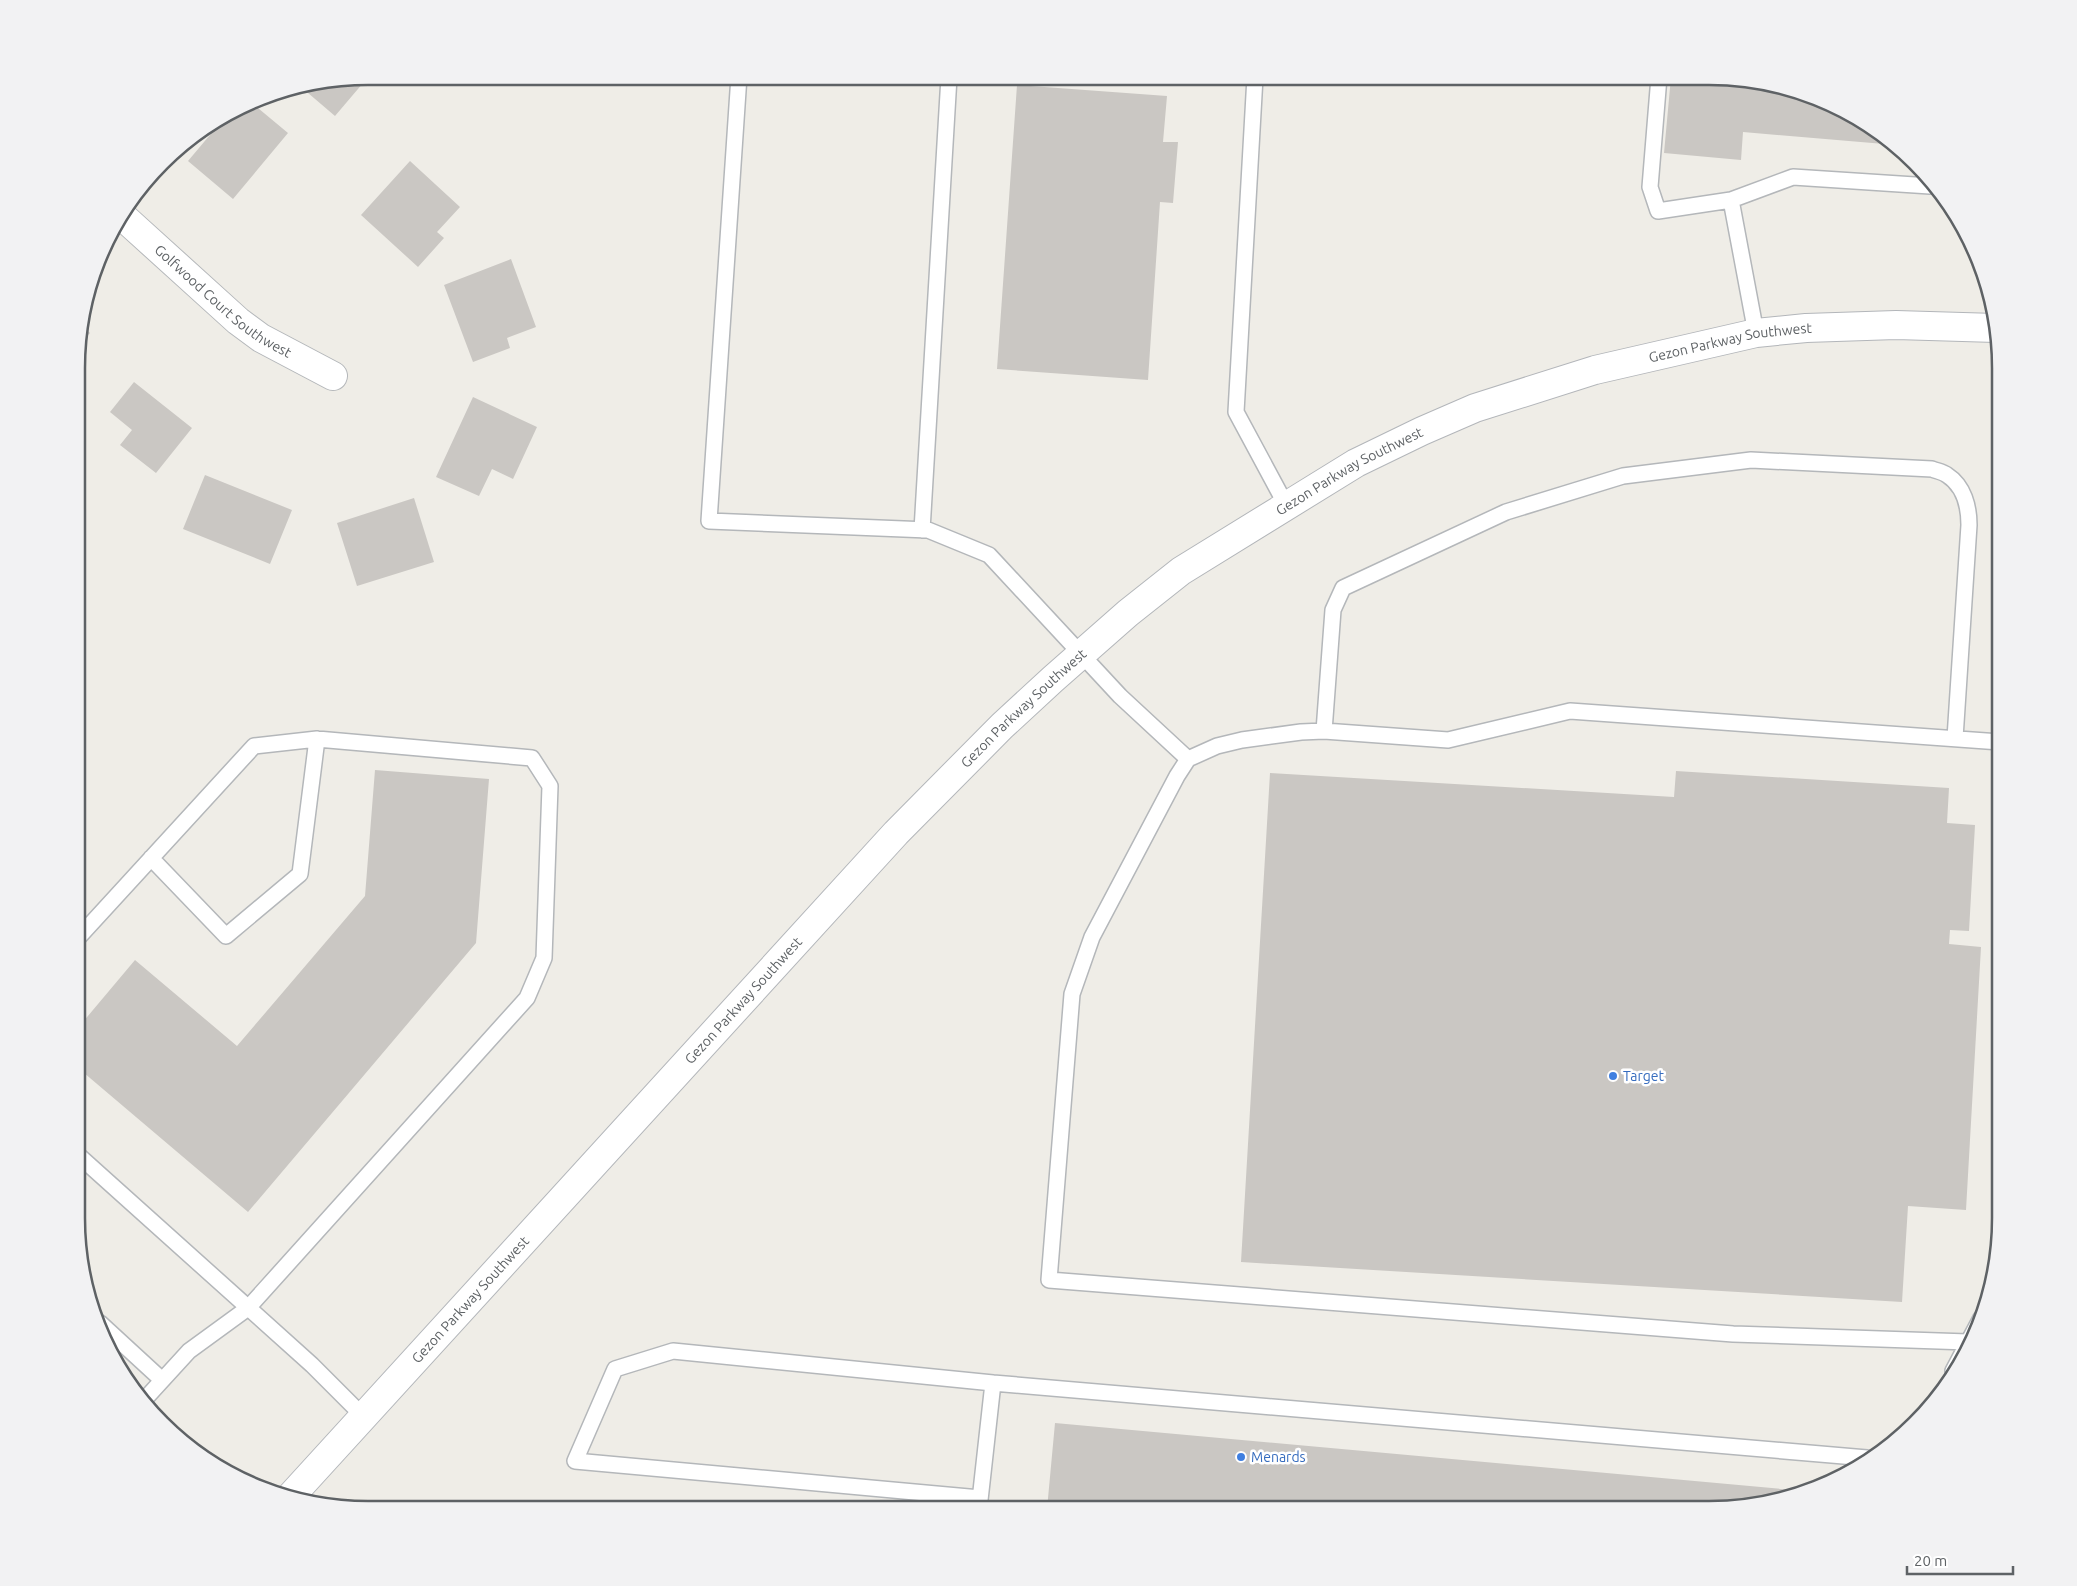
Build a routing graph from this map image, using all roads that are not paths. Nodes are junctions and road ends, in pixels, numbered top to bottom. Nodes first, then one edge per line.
1 (738, 85) edge
2 (948, 85) edge
3 (1255, 85) edge
4 (1658, 85) edge
5 (1925, 186) edge
6 (1731, 200) junction
7 (127, 221) edge
8 (1989, 328) edge
9 (1756, 333) junction
10 (333, 376) dead end
11 (1286, 505) junction
12 (922, 530) junction
13 (1081, 654) junction
14 (1324, 731) junction
15 (1955, 738) junction
16 (317, 739) junction
17 (1992, 741) edge
18 (1188, 759) junction
19 (151, 858) junction
20 (85, 930) edge
21 (85, 1161) edge
22 (248, 1308) junction
23 (109, 1332) edge
24 (1963, 1342) edge
25 (162, 1380) junction
26 (993, 1383) junction
27 (148, 1396) edge
28 (364, 1417) junction
29 (1859, 1457) edge
30 (295, 1491) edge
31 (951, 1501) edge
32 (979, 1501) edge

1 - 12 lane
2 - 12 lane
3 - 11 lane
4 - 6 lane
5 - 6 lane
6 - 9 lane
7 - 10 main road, Golfwood Court Southwest
8 - 9 main road, Gezon Parkway Southwest
9 - 11 main road, Gezon Parkway Southwest
11 - 13 main road, Gezon Parkway Southwest
12 - 13 lane
13 - 18 lane
13 - 28 main road, Gezon Parkway Southwest
14 - 15 lane
14 - 15 lane
14 - 18 lane
15 - 17 lane
16 - 19 lane
16 - 19 lane
16 - 22 lane
18 - 24 lane
19 - 20 lane
21 - 22 lane
22 - 25 lane
22 - 28 lane
23 - 25 lane
25 - 27 lane
26 - 29 lane
26 - 31 lane
26 - 32 lane
28 - 30 main road, Gezon Parkway Southwest

